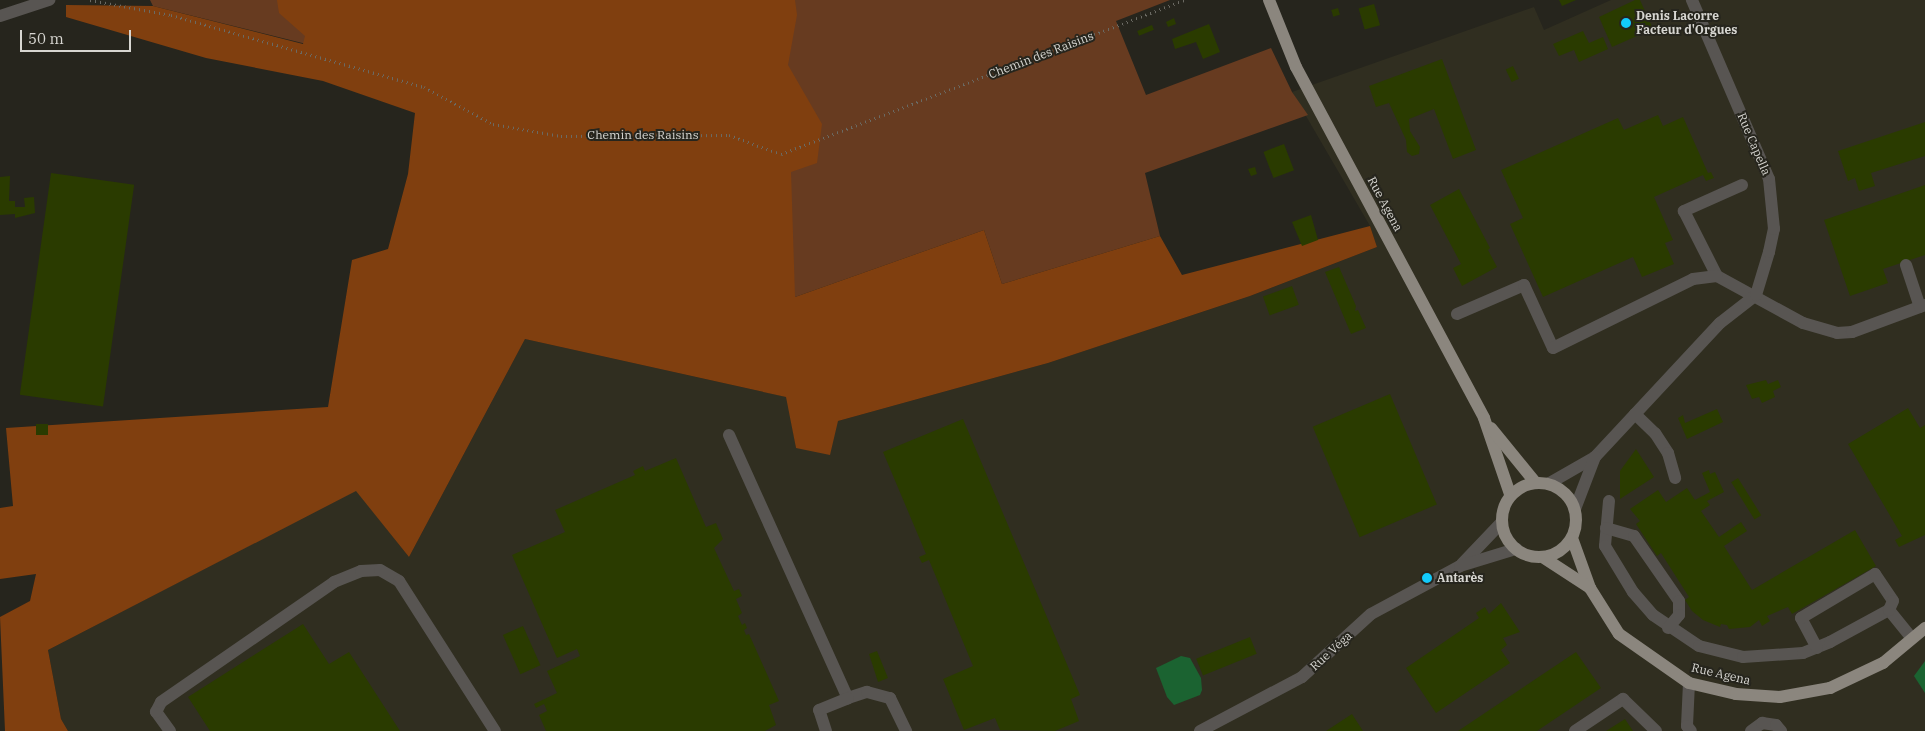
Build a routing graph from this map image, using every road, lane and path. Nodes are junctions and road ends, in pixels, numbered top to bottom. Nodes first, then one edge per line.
1 (49, 0) edge
2 (90, 0) edge
3 (1185, 0) edge
4 (1269, 0) edge
5 (1692, 0) edge
6 (0, 16) edge
7 (1742, 185) dead end
8 (1906, 265) dead end
9 (1717, 276) junction
10 (1756, 295) junction
11 (1923, 306) edge
12 (1458, 314) dead end
13 (1635, 414) junction
14 (1484, 418) junction
15 (729, 435) dead end
16 (1595, 457) junction
17 (1675, 478) dead end
18 (1534, 482) junction
19 (1548, 484) junction
20 (1510, 494) junction
21 (1609, 501) dead end
22 (1575, 509) junction
23 (1502, 522) junction
24 (1606, 528) junction
25 (1572, 538) junction
26 (1516, 549) junction
27 (1544, 558) junction
28 (1460, 566) junction
29 (1590, 588) junction
30 (1890, 610) junction
31 (1668, 628) junction
32 (1925, 628) edge
33 (1912, 638) junction
34 (1817, 648) junction
35 (1689, 683) junction
36 (848, 698) junction
37 (1685, 729) edge
38 (170, 731) edge
39 (495, 731) edge
40 (826, 731) edge
41 (906, 731) edge
42 (1200, 731) edge
43 (1575, 731) edge
44 (1656, 731) edge
45 (1751, 731) edge
46 (1781, 731) edge

1 - 6 street
2 - 3 path, Chemin des Raisins
4 - 14 main road, Rue Agena
5 - 10 street, Rue Capella
7 - 9 street
8 - 11 street
9 - 10 street
9 - 12 street
10 - 11 street
10 - 13 street
13 - 16 street
13 - 17 street
14 - 18 main road, Rue Agena
14 - 20 main road, Rue Agena
15 - 36 street
16 - 19 street
16 - 22 street
18 - 19 main road
18 - 20 main road
19 - 22 main road
20 - 23 main road
21 - 24 street
22 - 25 main road
23 - 26 main road
23 - 28 street, Rue Véga
24 - 31 street
24 - 31 street
25 - 27 main road
25 - 29 main road, Rue Agena
26 - 27 main road
26 - 28 street, Rue Véga
27 - 29 main road, Rue Agena
28 - 42 street, Rue Véga
29 - 35 main road, Rue Agena
30 - 33 street
30 - 34 street
30 - 34 street
31 - 34 street
32 - 33 main road, Rue Agena
33 - 35 main road, Rue Agena
35 - 37 street
36 - 40 street
36 - 41 street
38 - 39 street
43 - 44 street
45 - 46 street

